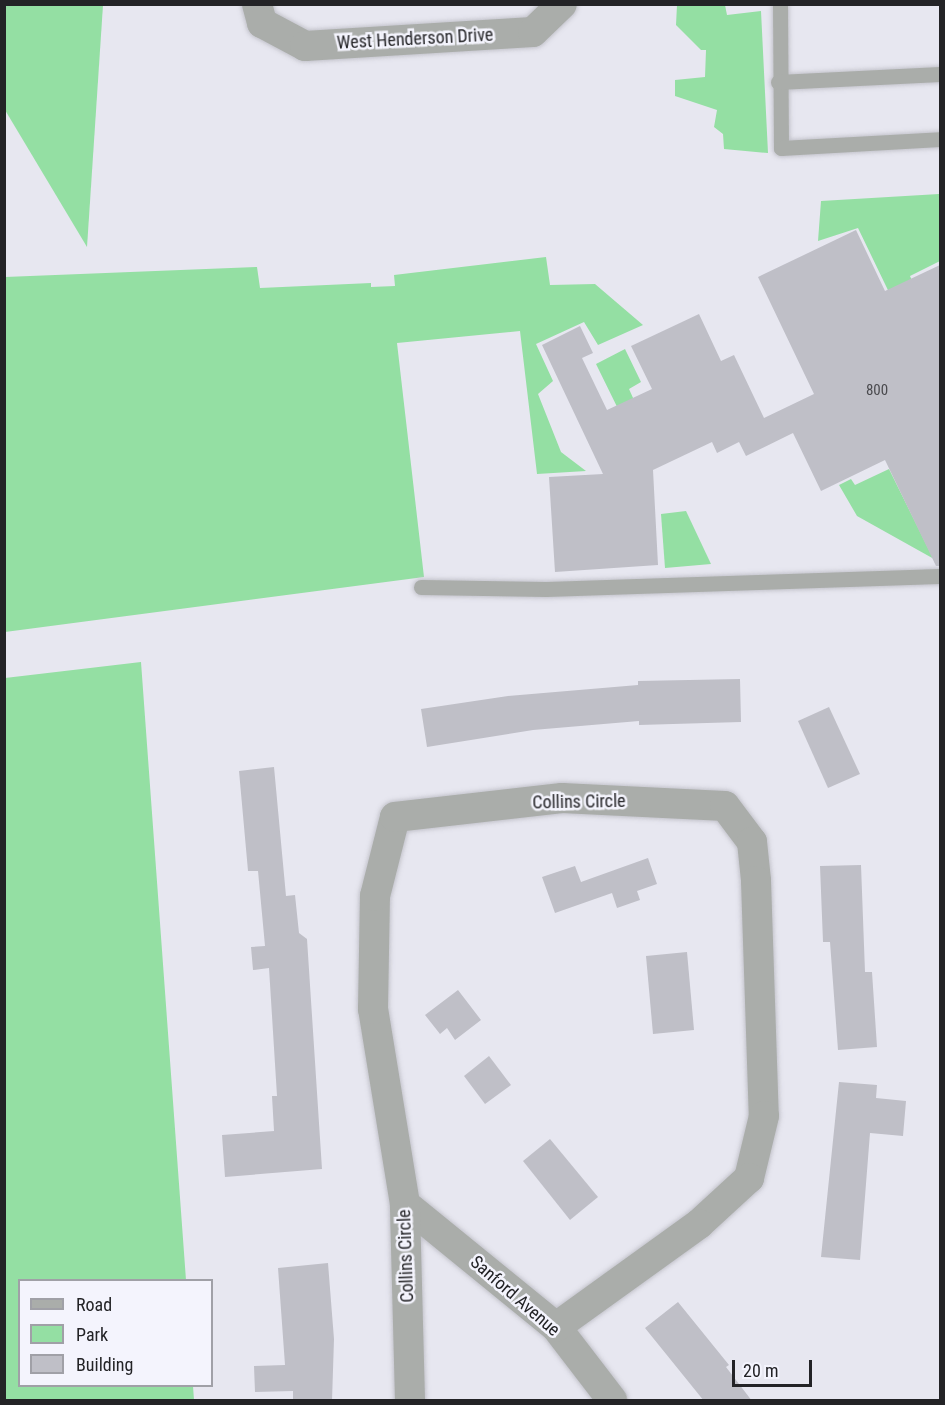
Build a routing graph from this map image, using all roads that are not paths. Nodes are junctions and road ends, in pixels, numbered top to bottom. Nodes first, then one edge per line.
1 (561, 4) edge
2 (780, 4) edge
3 (260, 14) edge
4 (940, 74) edge
5 (778, 82) junction
6 (940, 139) edge
7 (940, 576) edge
8 (421, 587) dead end
9 (405, 1204) junction
10 (556, 1326) junction
11 (410, 1401) edge
12 (612, 1401) edge

1 - 3 street, West Henderson Drive
2 - 5 lane
4 - 5 lane
5 - 6 lane
7 - 8 lane
9 - 10 street, Sanford Avenue
9 - 10 street, Collins Circle
9 - 11 street, Collins Circle
10 - 12 street, Sanford Avenue

